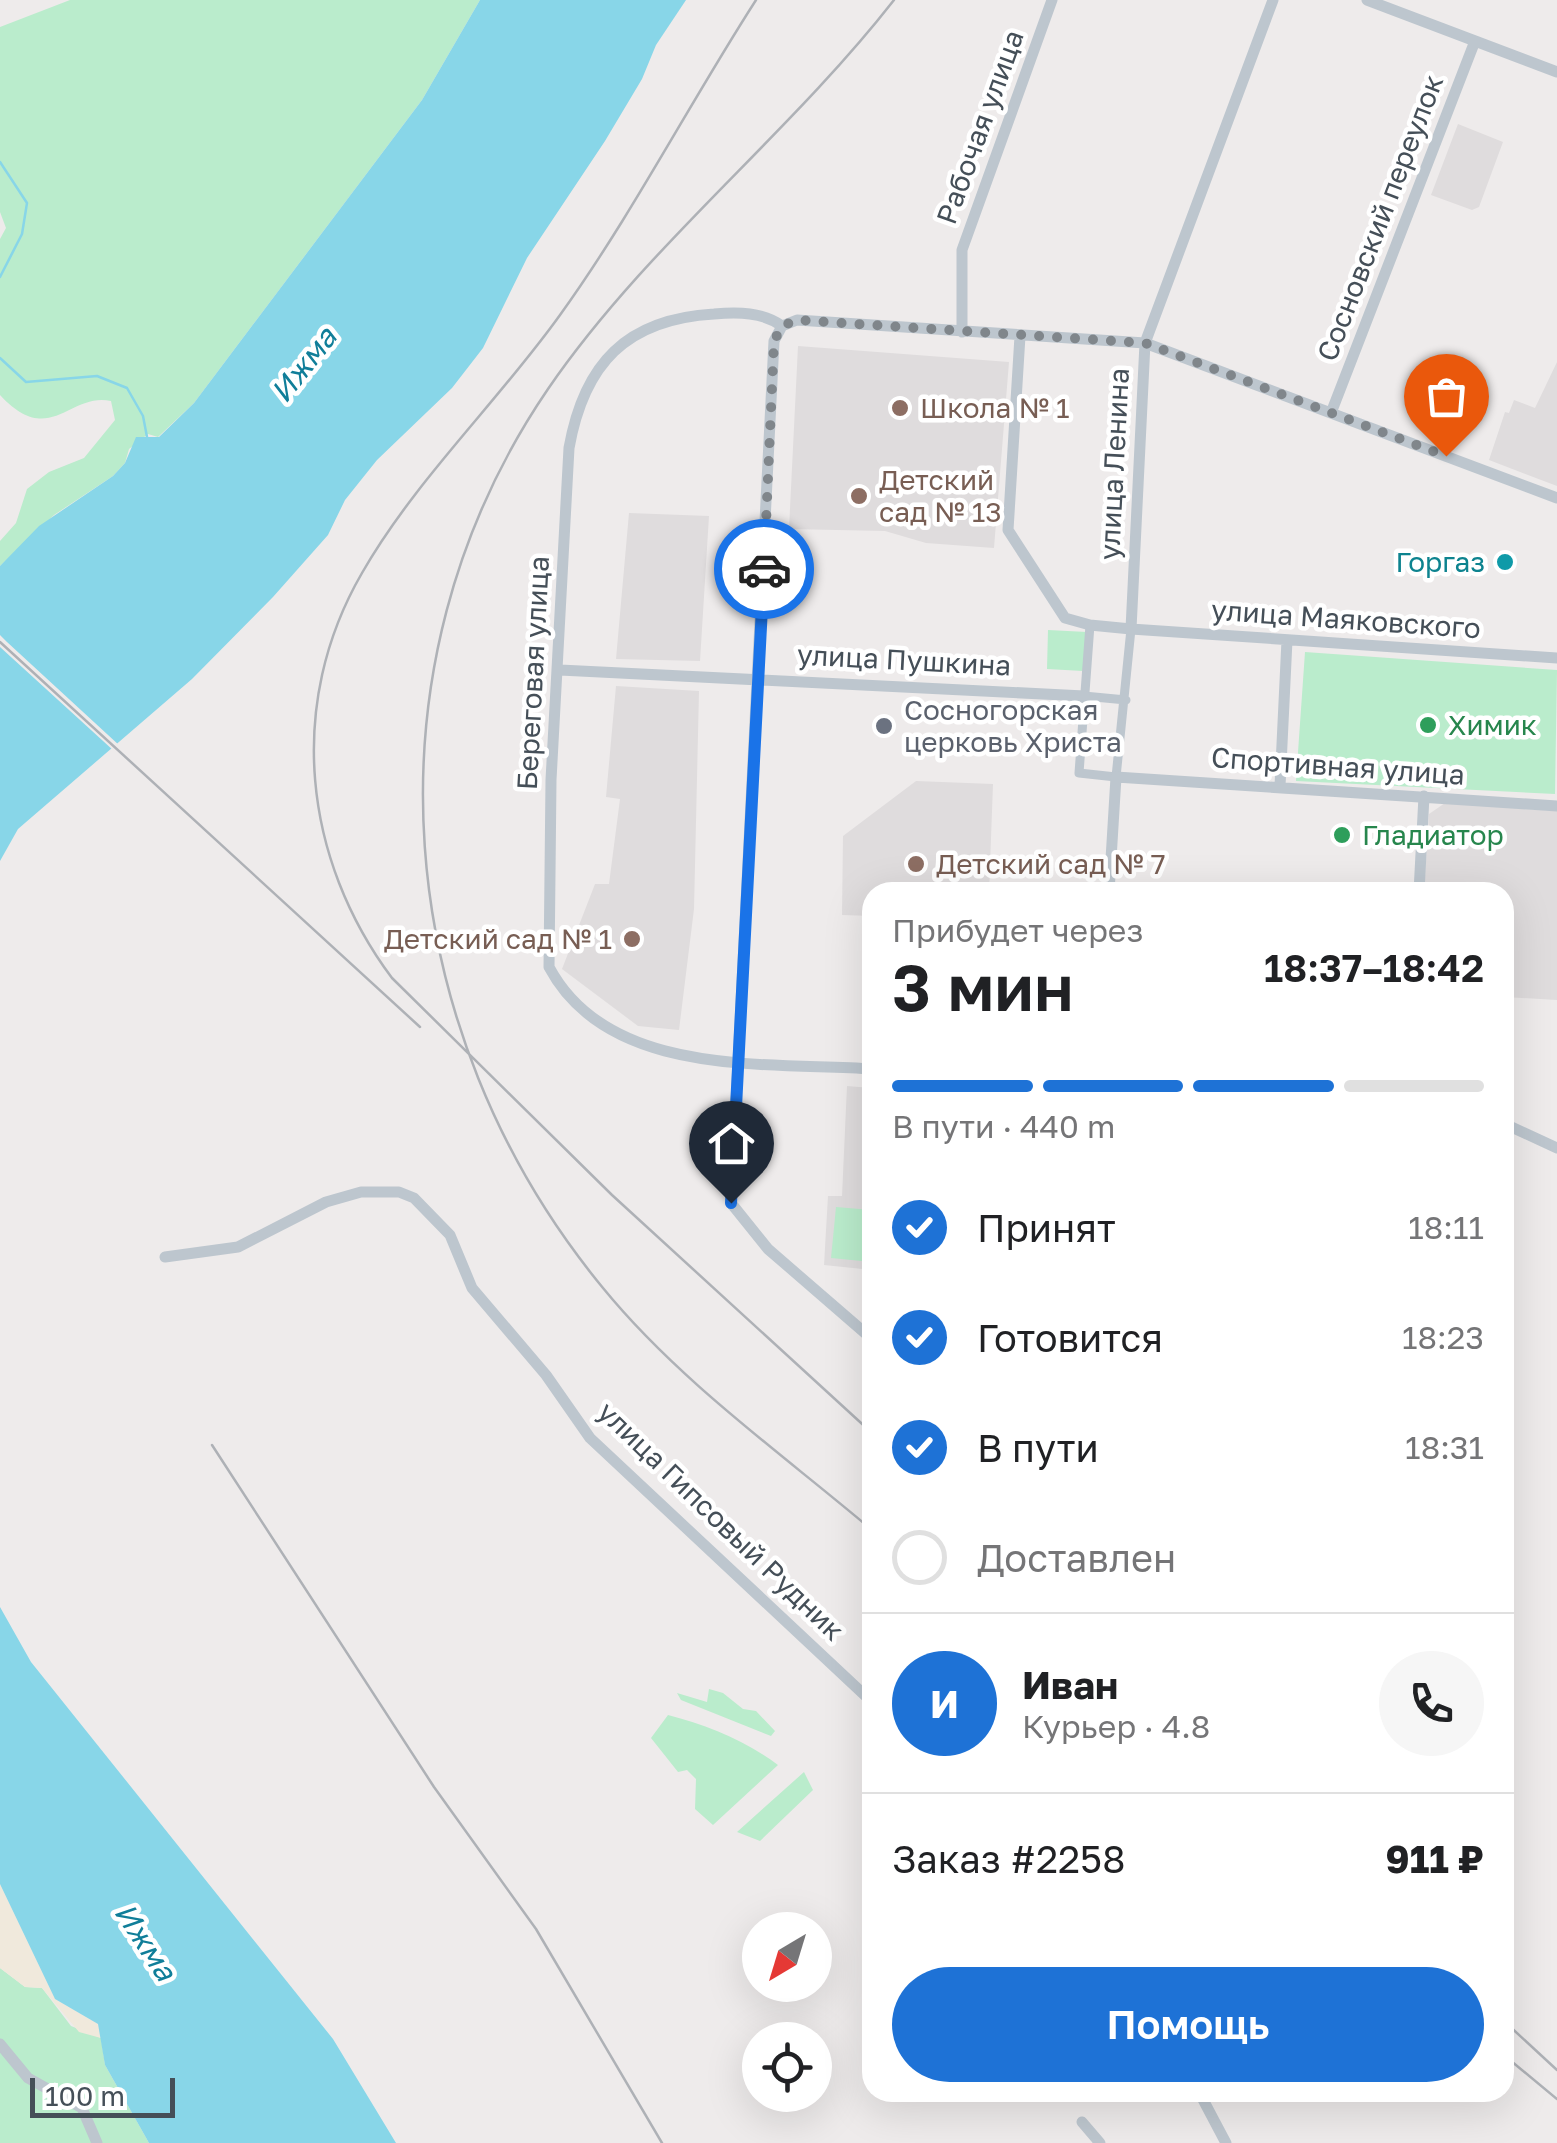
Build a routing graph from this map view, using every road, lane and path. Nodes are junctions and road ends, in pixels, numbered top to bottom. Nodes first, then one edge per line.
1 (1052, 0) edge
2 (1273, 0) edge
3 (1367, 0) edge
4 (1475, 41) junction
5 (1557, 72) edge
6 (782, 326) junction
7 (962, 332) junction
8 (1020, 336) junction
9 (1145, 343) junction
10 (1331, 414) junction
11 (1557, 498) edge
12 (1090, 626) junction
13 (1131, 629) junction
14 (1286, 640) junction
15 (1557, 658) edge
16 (560, 670) junction
17 (759, 677) junction
18 (1084, 696) junction
19 (1126, 700) junction
20 (1116, 777) junction
21 (1280, 786) junction
22 (1424, 796) junction
23 (1557, 806) edge
24 (1110, 882) edge
25 (1420, 882) edge
26 (741, 1060) junction
27 (862, 1068) edge
28 (1514, 1127) edge
29 (1551, 1137) edge
30 (1557, 1148) edge
31 (165, 1257) dead end
32 (862, 1330) edge
33 (862, 1693) edge
34 (0, 2044) edge
35 (1204, 2102) edge
36 (1082, 2122) dead end
37 (97, 2143) edge
38 (1100, 2143) edge
39 (1226, 2143) edge

1 - 7 street, Рабочая улица
2 - 9 street, улица Ленина
3 - 4 street
4 - 5 street
4 - 10 street, Сосновский переулок
6 - 7 street, Береговая улица
6 - 16 street, Береговая улица
6 - 17 street
7 - 8 street, Береговая улица
8 - 9 street, Береговая улица
8 - 12 street
9 - 10 street, Береговая улица
9 - 13 street, улица Ленина
10 - 11 street, Береговая улица
12 - 13 street, улица Маяковского
12 - 18 street
13 - 14 street, улица Маяковского
13 - 19 street, улица Ленина
14 - 15 street, улица Маяковского
14 - 21 street
16 - 17 street, улица Пушкина
16 - 26 street, Береговая улица
17 - 18 street, улица Пушкина
17 - 26 street
18 - 19 street, улица Пушкина
18 - 20 street
19 - 20 street, улица Ленина
20 - 21 street, Спортивная улица
20 - 24 street, улица Ленина
21 - 22 street, Спортивная улица
22 - 23 street, Спортивная улица
22 - 25 street
26 - 27 street, Береговая улица
26 - 32 street
28 - 29 street
29 - 30 street
31 - 33 street, улица Гипсовый Рудник
34 - 37 street
35 - 39 street
36 - 38 street

